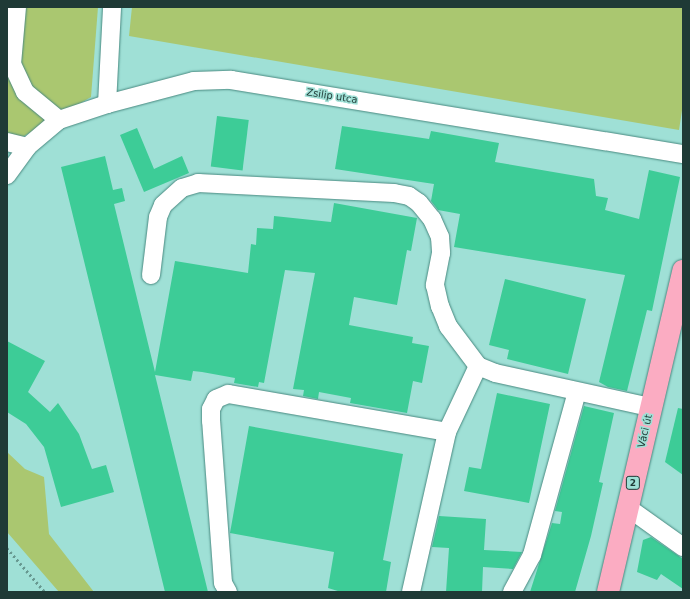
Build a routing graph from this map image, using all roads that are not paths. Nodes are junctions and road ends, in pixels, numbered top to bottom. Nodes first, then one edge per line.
1 (17, 7) edge
2 (112, 7) edge
3 (11, 25) edge
4 (107, 104) junction
5 (59, 120) junction
6 (7, 142) edge
7 (27, 147) junction
8 (683, 154) edge
9 (7, 175) edge
10 (683, 271) edge
11 (151, 275) dead end
12 (478, 366) junction
13 (577, 392) junction
14 (650, 408) junction
15 (447, 432) junction
16 (627, 507) junction
17 (683, 547) edge
18 (228, 592) edge
19 (411, 592) edge
20 (512, 592) edge
21 (608, 592) edge

1 - 3 street
2 - 4 street
3 - 5 street
4 - 5 street, Zsilip utca
4 - 8 street, Zsilip utca
5 - 7 street, Zsilip utca
6 - 7 street
7 - 9 street, Zsilip utca
10 - 14 main road, Váci út / 2
11 - 12 street
12 - 13 street
12 - 15 street
13 - 14 street
13 - 20 street
14 - 16 main road, Váci út / 2
15 - 18 street
15 - 19 street
16 - 17 street
16 - 21 main road, Váci út / 2

